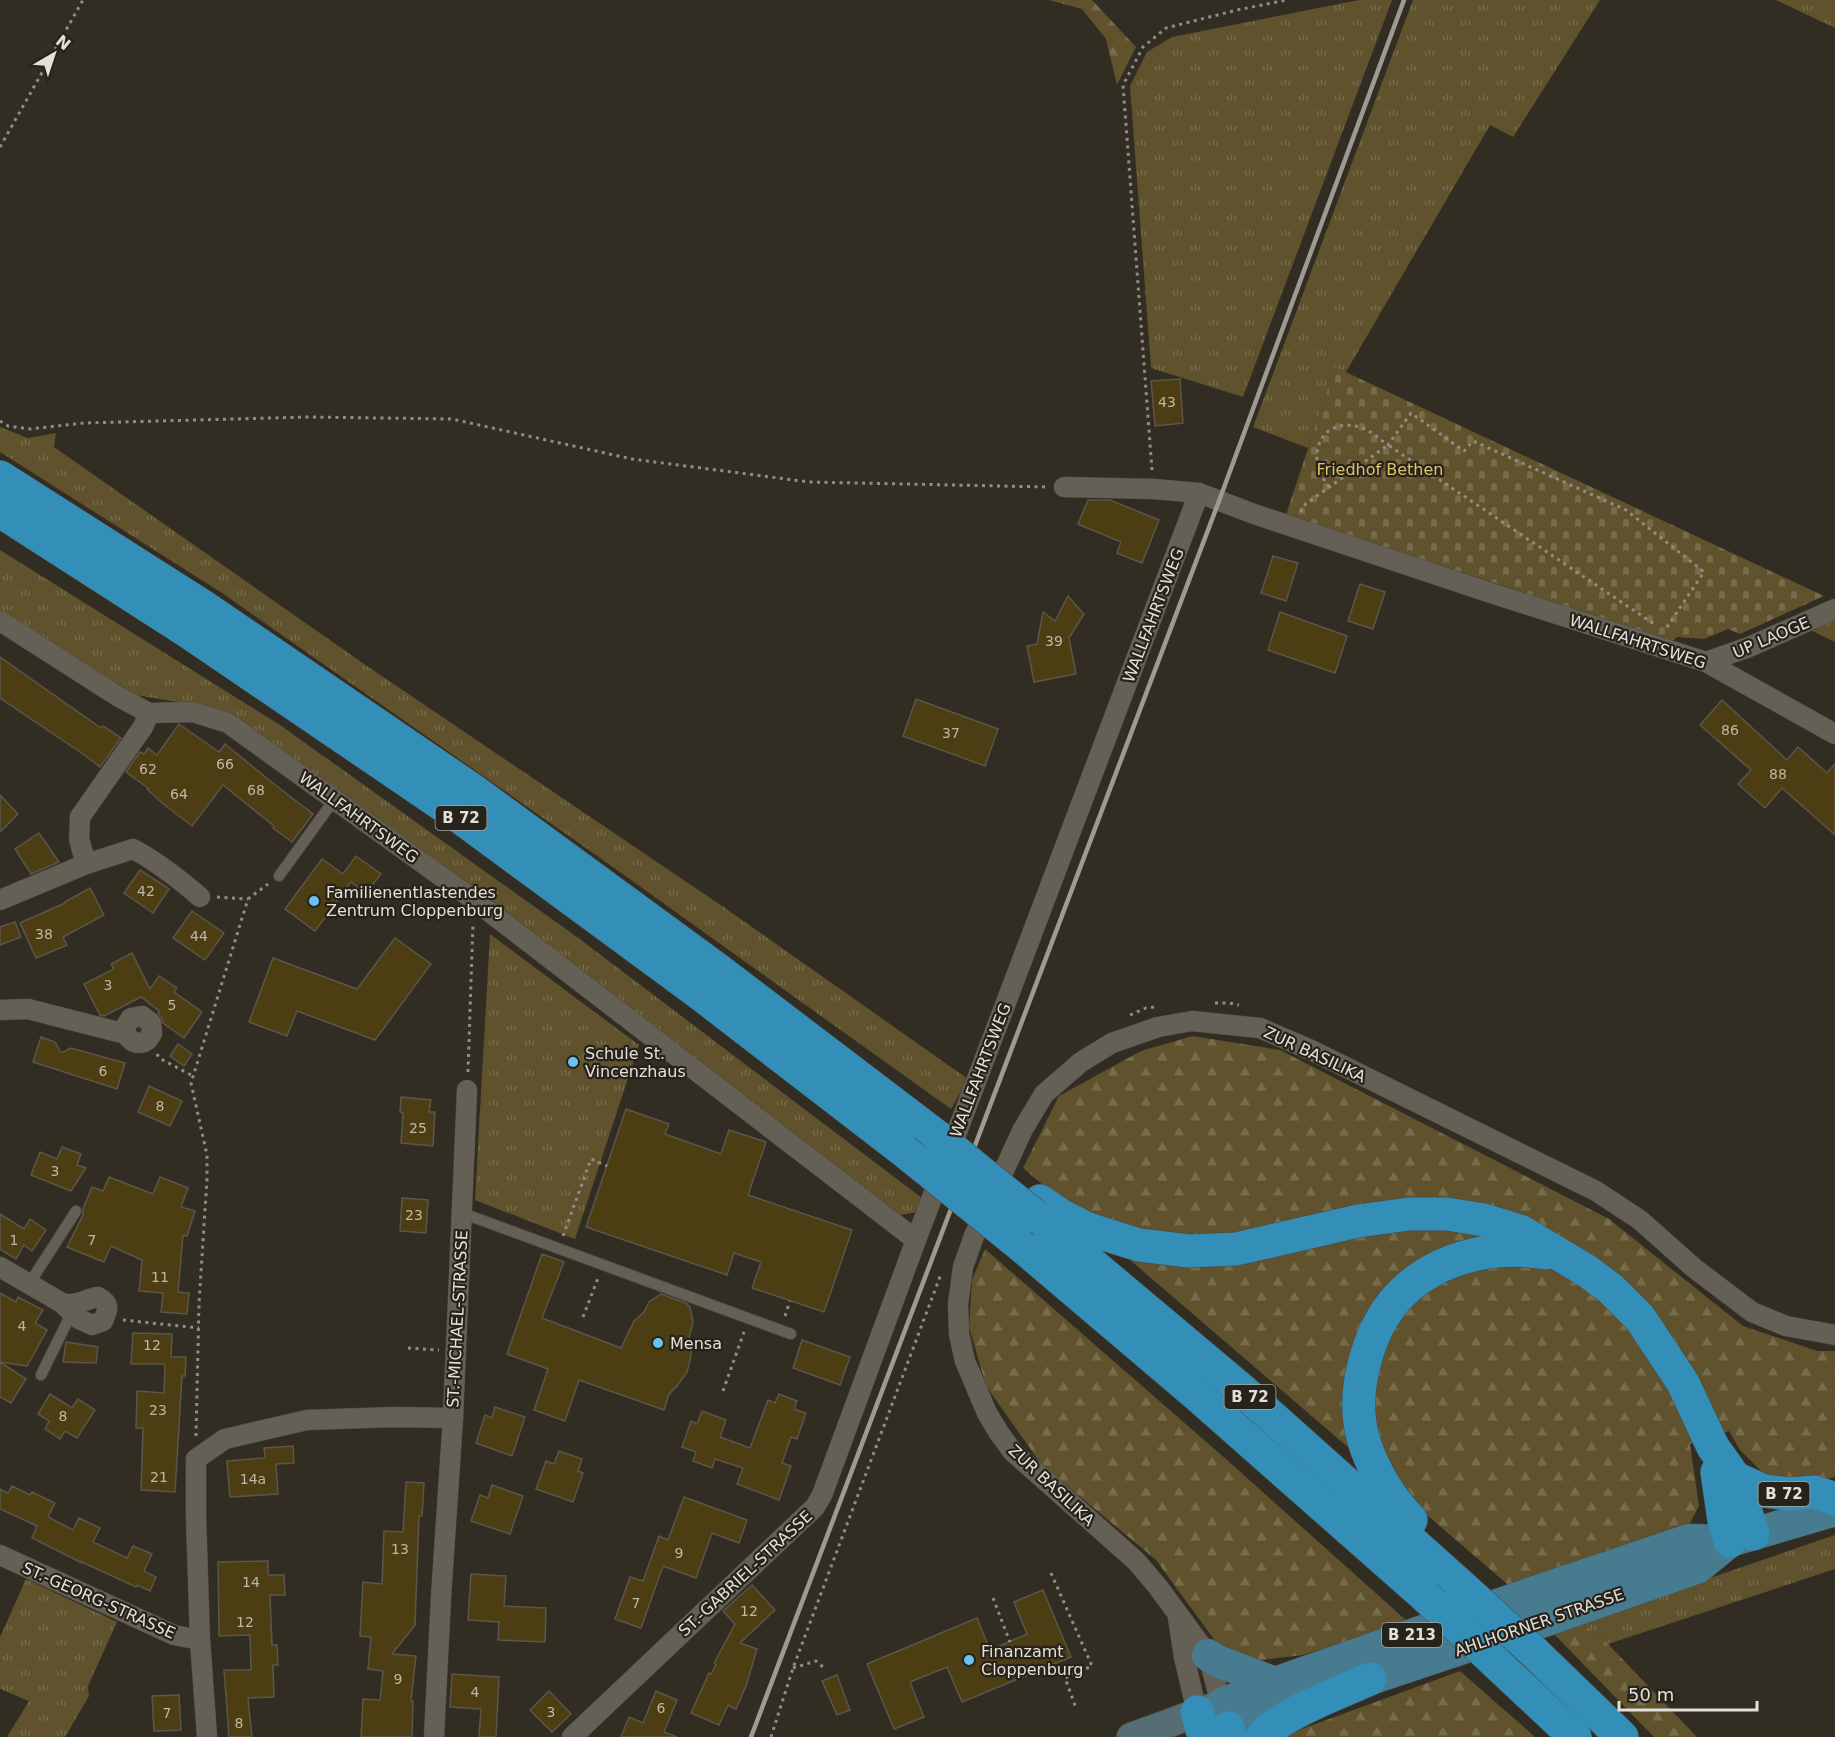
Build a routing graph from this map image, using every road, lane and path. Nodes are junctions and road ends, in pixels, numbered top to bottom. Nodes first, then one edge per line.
1 (83, 0) edge
2 (1287, 0) edge
3 (0, 147) edge
4 (0, 421) edge
5 (1388, 445) junction
6 (0, 477) edge
7 (1064, 487) joint
8 (1329, 487) junction
9 (1154, 489) junction
10 (1199, 493) junction
11 (0, 511) edge
12 (1295, 528) junction
13 (1835, 609) edge
14 (0, 621) edge
15 (1654, 624) dead end
16 (1679, 653) junction
17 (1706, 662) junction
18 (149, 713) junction
19 (1835, 734) edge
20 (334, 800) junction
21 (86, 864) junction
22 (279, 876) joint
23 (200, 897) joint
24 (248, 899) junction
25 (0, 900) edge
26 (474, 900) junction
27 (0, 1010) edge
28 (146, 1042) joint
29 (193, 1076) junction
30 (467, 1090) joint
31 (607, 1166) dead end
32 (1037, 1209) junction
33 (76, 1211) dead end
34 (462, 1213) junction
35 (916, 1240) junction
36 (558, 1248) junction
37 (1563, 1255) junction
38 (602, 1265) junction
39 (0, 1267) edge
40 (29, 1284) junction
41 (67, 1308) junction
42 (104, 1317) joint
43 (583, 1317) dead end
44 (749, 1319) junction
45 (199, 1328) junction
46 (791, 1334) dead end
47 (1835, 1335) edge
48 (408, 1348) dead end
49 (456, 1352) junction
50 (41, 1375) dead end
51 (723, 1391) dead end
52 (453, 1418) junction
53 (1713, 1447) junction
54 (196, 1459) junction
55 (1735, 1478) junction
56 (1835, 1499) edge
57 (1835, 1510) edge
58 (1742, 1537) junction
59 (0, 1555) edge
60 (1051, 1574) dead end
61 (1463, 1582) junction
62 (993, 1598) dead end
63 (1178, 1616) junction
64 (200, 1640) junction
65 (1010, 1642) dead end
66 (1208, 1655) junction
67 (823, 1667) dead end
68 (793, 1668) dead end
69 (1370, 1679) junction
70 (1275, 1683) junction
71 (1540, 1704) junction
72 (1076, 1708) dead end
73 (1212, 1727) edge
74 (207, 1737) edge
75 (434, 1737) edge
76 (572, 1737) edge
77 (1131, 1737) edge
78 (1262, 1737) edge
79 (1555, 1737) edge
80 (1575, 1737) edge
81 (1622, 1737) edge

1 - 3 path
2 - 9 path
4 - 7 path
5 - 8 path
5 - 8 path
5 - 15 path
5 - 16 path
6 - 32 highway, B 72, bridge
7 - 9 street
8 - 12 path
9 - 10 street
10 - 12 street, WALLFAHRTSWEG
10 - 35 street, WALLFAHRTSWEG
11 - 71 highway, B 72, bridge
12 - 16 street, WALLFAHRTSWEG
13 - 17 street, UP LAOGE
14 - 18 street, WALLFAHRTSWEG
16 - 17 street, WALLFAHRTSWEG
17 - 19 street, WALLFAHRTSWEG
18 - 20 street, WALLFAHRTSWEG
18 - 21 street
20 - 22 lane
20 - 26 street, WALLFAHRTSWEG
21 - 23 street
21 - 25 street
22 - 24 path
23 - 24 path
24 - 29 path
26 - 30 path
26 - 35 street, WALLFAHRTSWEG
27 - 28 street
28 - 29 path
29 - 45 path
30 - 34 street, ST.-MICHAEL-STRASSE
31 - 36 path
32 - 37 highway, B 72
32 - 61 highway, B 72
33 - 40 lane
34 - 36 lane
34 - 49 street, ST.-MICHAEL-STRASSE
35 - 76 street, ST.-GABRIEL-STRASSE
36 - 38 lane
37 - 53 highway, B 72
37 - 61 highway, B 72
38 - 43 path
38 - 44 lane
39 - 40 street
40 - 41 street
41 - 42 street
41 - 50 lane
42 - 45 path
44 - 46 lane
44 - 51 path
45 - 54 path
47 - 63 street, ZUR BASILIKA
48 - 49 path
49 - 52 street, ST.-MICHAEL-STRASSE
52 - 54 street
52 - 75 street, ST.-MICHAEL-STRASSE
53 - 55 highway, B 72
53 - 58 highway, B 72
54 - 64 street, ST.-GEORG-STRASSE
55 - 56 highway, B 72
55 - 58 highway, B 72
57 - 58 main road, AHLHORNER STRASSE / B 213
58 - 69 main road, AHLHORNER STRASSE / B 213
58 - 70 main road, AHLHORNER STRASSE / B 213
59 - 64 street, ST.-GEORG-STRASSE
60 - 72 path
61 - 81 highway, B 72, bridge
62 - 65 path
63 - 66 street, ZUR BASILIKA
63 - 73 street, ZUR BASILIKA
64 - 74 street, ST.-GEORG-STRASSE
66 - 70 main road
66 - 73 street, ZUR BASILIKA
67 - 68 path
69 - 73 main road, AHLHORNER STRASSE / B 213
69 - 78 highway, B 213
70 - 73 main road, AHLHORNER STRASSE / B 213
71 - 79 highway
71 - 80 highway, B 72
73 - 77 street

